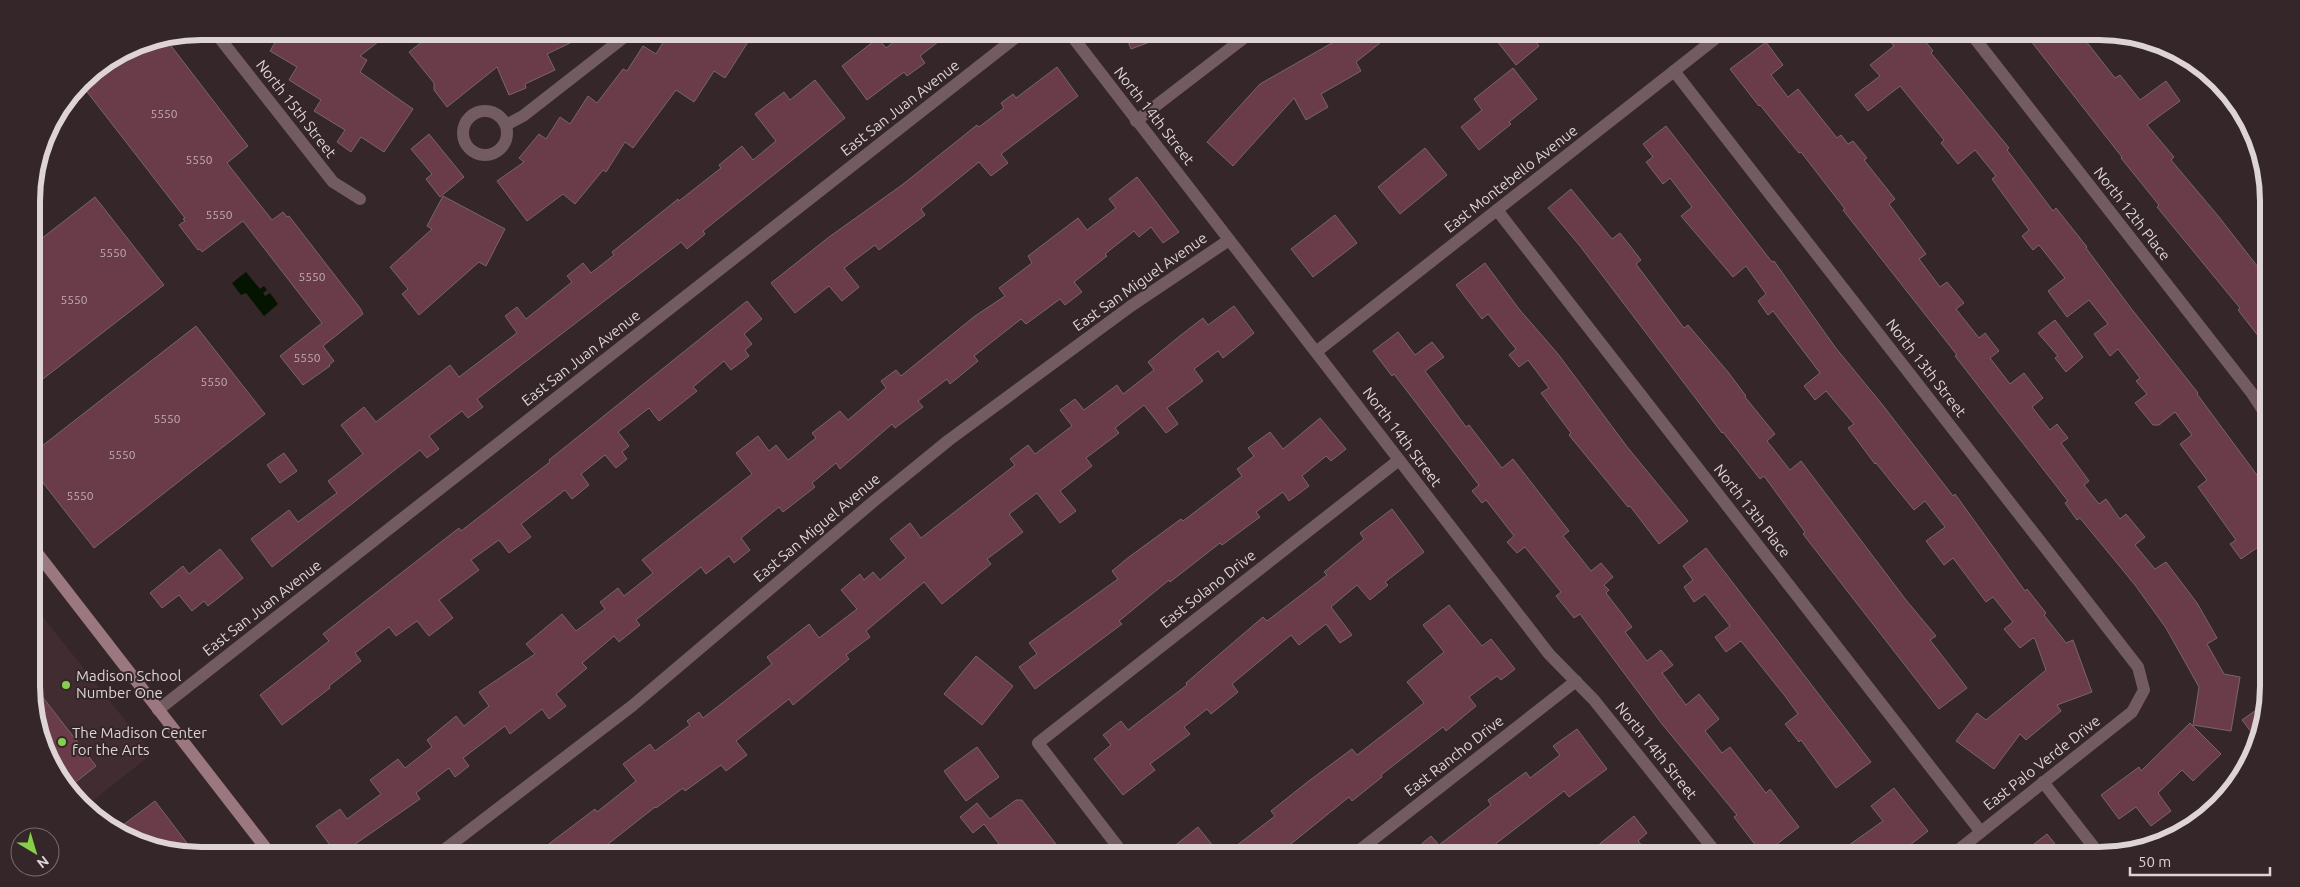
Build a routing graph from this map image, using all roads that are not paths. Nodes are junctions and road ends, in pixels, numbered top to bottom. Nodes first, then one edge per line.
1 (221, 40) edge
2 (620, 40) edge
3 (1013, 40) edge
4 (1075, 40) edge
5 (1241, 40) edge
6 (1712, 40) edge
7 (1976, 40) edge
8 (1674, 71) junction
9 (1136, 121) junction
10 (506, 125) dead end
11 (360, 199) dead end
12 (1497, 210) junction
13 (1229, 240) junction
14 (1316, 352) junction
15 (2260, 406) edge
16 (1399, 460) junction
17 (40, 557) edge
18 (1576, 682) junction
19 (2144, 690) joint
20 (158, 710) junction
21 (2043, 782) junction
22 (1981, 832) junction
23 (265, 847) edge
24 (448, 847) edge
25 (1118, 847) edge
26 (1364, 847) edge
27 (1711, 847) edge
28 (1962, 847) edge
29 (2094, 847) edge

1 - 11 street, North 15th Street
2 - 10 street
3 - 20 street, East San Juan Avenue
4 - 9 street, North 14th Street
5 - 9 street
6 - 8 street, East Montebello Avenue
7 - 15 street, North 12th Place
8 - 12 street, East Montebello Avenue
8 - 19 street, North 13th Street
9 - 13 street, North 14th Street
12 - 14 street, East Montebello Avenue
12 - 22 street, North 13th Place
13 - 14 street, North 14th Street
13 - 24 street, East San Miguel Avenue
14 - 16 street, North 14th Street
16 - 18 street, North 14th Street
16 - 25 street, East Solano Drive
17 - 20 main road
18 - 26 street, East Rancho Drive
18 - 27 street, North 14th Street
19 - 21 street, East Palo Verde Drive
20 - 23 main road
21 - 22 street, East Palo Verde Drive
21 - 29 street
22 - 28 street, East Palo Verde Drive

